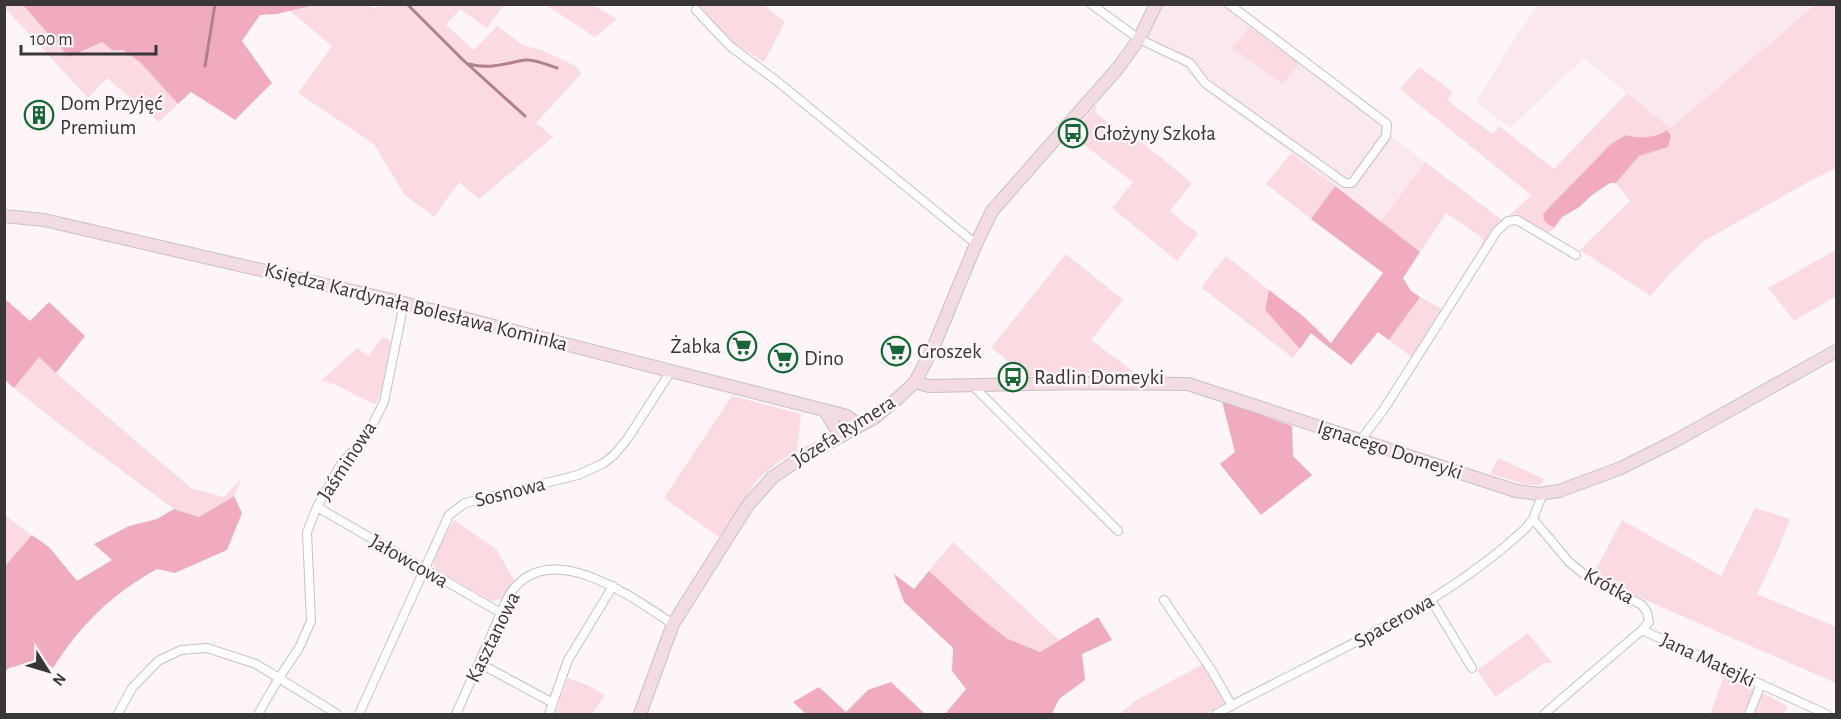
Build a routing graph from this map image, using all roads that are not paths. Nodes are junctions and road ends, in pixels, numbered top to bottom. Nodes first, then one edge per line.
1 (1091, 4) edge
2 (1156, 4) edge
3 (1229, 4) edge
4 (696, 10) dead end
5 (1139, 39) junction
6 (4, 216) edge
7 (975, 244) junction
8 (1576, 255) dead end
9 (404, 303) junction
10 (1836, 351) edge
11 (671, 370) junction
12 (915, 382) junction
13 (974, 386) junction
14 (824, 410) junction
15 (859, 426) junction
16 (841, 436) junction
17 (1360, 441) junction
18 (1543, 494) junction
19 (317, 507) junction
20 (1533, 519) junction
21 (1118, 531) dead end
22 (424, 570) junction
23 (613, 586) junction
24 (1164, 600) dead end
25 (1431, 600) junction
26 (501, 613) junction
27 (673, 624) junction
28 (1642, 630) junction
29 (479, 663) junction
30 (1472, 668) dead end
31 (279, 678) junction
32 (1761, 684) junction
33 (553, 703) junction
34 (1232, 706) junction
35 (118, 714) edge
36 (258, 714) edge
37 (337, 714) edge
38 (359, 714) edge
39 (456, 714) edge
40 (549, 714) edge
41 (640, 714) edge
42 (1216, 714) edge
43 (1544, 714) edge
44 (1749, 714) edge
45 (1826, 714) edge

1 - 5 street
2 - 5 street, Józefa Rymera
3 - 5 street
4 - 7 street
5 - 7 street, Józefa Rymera
6 - 9 street, Księdza Kardynała Bolesława Kominka
7 - 12 street, Józefa Rymera
8 - 17 street
9 - 11 street, Księdza Kardynała Bolesława Kominka
9 - 19 street, Jaśminowa
10 - 18 street, Ignacego Domeyki
11 - 14 street, Księdza Kardynała Bolesława Kominka
11 - 22 street, Sosnowa
12 - 13 street, Ignacego Domeyki
12 - 15 street, Józefa Rymera
13 - 17 street, Ignacego Domeyki
13 - 21 street
14 - 15 street, Księdza Kardynała Bolesława Kominka
14 - 16 street
15 - 16 street, Józefa Rymera
16 - 27 street, Józefa Rymera
17 - 18 street, Ignacego Domeyki
18 - 20 street, Spacerowa
19 - 22 street, Jałowcowa
19 - 31 street, Jaśminowa
20 - 25 street, Spacerowa
20 - 28 street, Krótka
22 - 26 street, Jałowcowa
22 - 38 street, Sosnowa
23 - 26 street, Kasztanowa
23 - 27 street, Kasztanowa
23 - 33 street
24 - 34 street
25 - 30 street
25 - 34 street, Spacerowa
26 - 29 street, Kasztanowa
27 - 41 street, Józefa Rymera
28 - 32 street, Jana Matejki
28 - 43 street, Jana Matejki
29 - 33 street
29 - 39 street, Kasztanowa
31 - 35 street
31 - 36 street, Jaśminowa
31 - 37 street
32 - 44 street
32 - 45 street, Jana Matejki
33 - 40 street
34 - 42 street, Spacerowa

